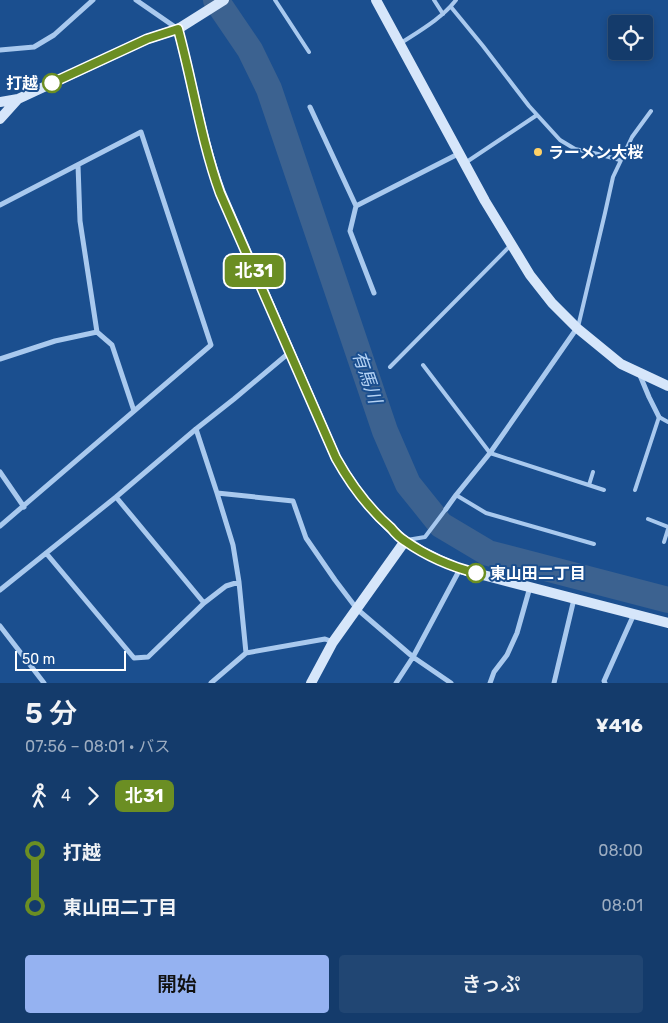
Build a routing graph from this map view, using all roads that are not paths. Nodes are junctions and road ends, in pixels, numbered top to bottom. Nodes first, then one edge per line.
1 (93, 0) edge
2 (136, 0) edge
3 (224, 0) edge
4 (275, 0) edge
5 (376, 0) edge
6 (434, 0) edge
7 (456, 0) edge
8 (451, 7) junction
9 (443, 14) junction
10 (178, 29) junction
11 (400, 43) junction
12 (0, 50) edge
13 (309, 52) dead end
14 (18, 99) junction
15 (0, 102) edge
16 (310, 107) dead end
17 (651, 111) dead end
18 (537, 115) junction
19 (0, 119) edge
20 (460, 153) junction
21 (620, 160) junction
22 (465, 163) junction
23 (78, 165) junction
24 (0, 205) edge
25 (356, 206) junction
26 (512, 245) junction
27 (374, 293) dead end
28 (578, 328) junction
29 (97, 332) junction
30 (290, 352) junction
31 (0, 359) edge
32 (422, 366) dead end
33 (390, 367) dead end
34 (639, 372) junction
35 (668, 386) edge
36 (134, 411) junction
37 (659, 417) junction
38 (668, 422) edge
39 (196, 429) junction
40 (490, 453) junction
41 (0, 472) edge
42 (594, 472) dead end
43 (589, 485) junction
44 (604, 490) dead end
45 (634, 490) dead end
46 (218, 493) junction
47 (456, 495) junction
48 (116, 497) junction
49 (24, 507) junction
50 (446, 509) joint
51 (648, 519) dead end
52 (0, 526) edge
53 (668, 528) edge
54 (404, 541) junction
55 (664, 542) dead end
56 (594, 544) dead end
57 (46, 553) junction
58 (460, 569) junction
59 (238, 582) junction
60 (530, 587) junction
61 (0, 590) edge
62 (574, 599) junction
63 (204, 603) junction
64 (357, 609) junction
65 (634, 614) junction
66 (668, 623) edge
67 (0, 626) edge
68 (333, 642) junction
69 (246, 653) junction
70 (413, 657) junction
71 (44, 683) edge
72 (212, 683) edge
73 (310, 683) edge
74 (396, 683) edge
75 (451, 683) edge
76 (490, 683) edge
77 (554, 683) edge
78 (605, 683) edge

1 - 12 street
2 - 10 street
3 - 10 street
4 - 13 lane
5 - 11 street
6 - 9 lane
7 - 8 lane
8 - 9 lane
8 - 18 lane
9 - 11 lane
10 - 14 street
10 - 30 street
11 - 20 street
14 - 15 street
14 - 19 street
16 - 25 street
17 - 21 lane
18 - 21 lane
18 - 22 lane
20 - 22 street
20 - 25 street
21 - 28 lane
22 - 26 street
23 - 24 street
23 - 29 street
23 - 36 street
25 - 27 street
26 - 28 street
26 - 33 lane
28 - 34 street
28 - 40 street
29 - 31 street
29 - 36 street
30 - 39 street
30 - 54 street
32 - 40 lane
34 - 35 street
34 - 37 street
36 - 49 street
37 - 38 lane
37 - 45 lane
39 - 46 street
39 - 48 street
40 - 43 lane
40 - 47 street
41 - 49 street
42 - 43 lane
43 - 44 lane
46 - 59 street
46 - 64 street
47 - 50 street
47 - 56 lane
48 - 57 street
48 - 63 street
49 - 52 street
50 - 54 lane
51 - 53 lane
53 - 55 lane
54 - 58 street
54 - 64 street
57 - 61 street
57 - 63 street
58 - 60 street
58 - 70 street
59 - 63 street
59 - 69 street
60 - 62 street
60 - 76 street
62 - 65 street
62 - 77 street
64 - 68 street
64 - 70 street
65 - 66 street
65 - 78 street
67 - 71 street
68 - 69 street
68 - 73 street
69 - 72 street
70 - 74 street
70 - 75 street

